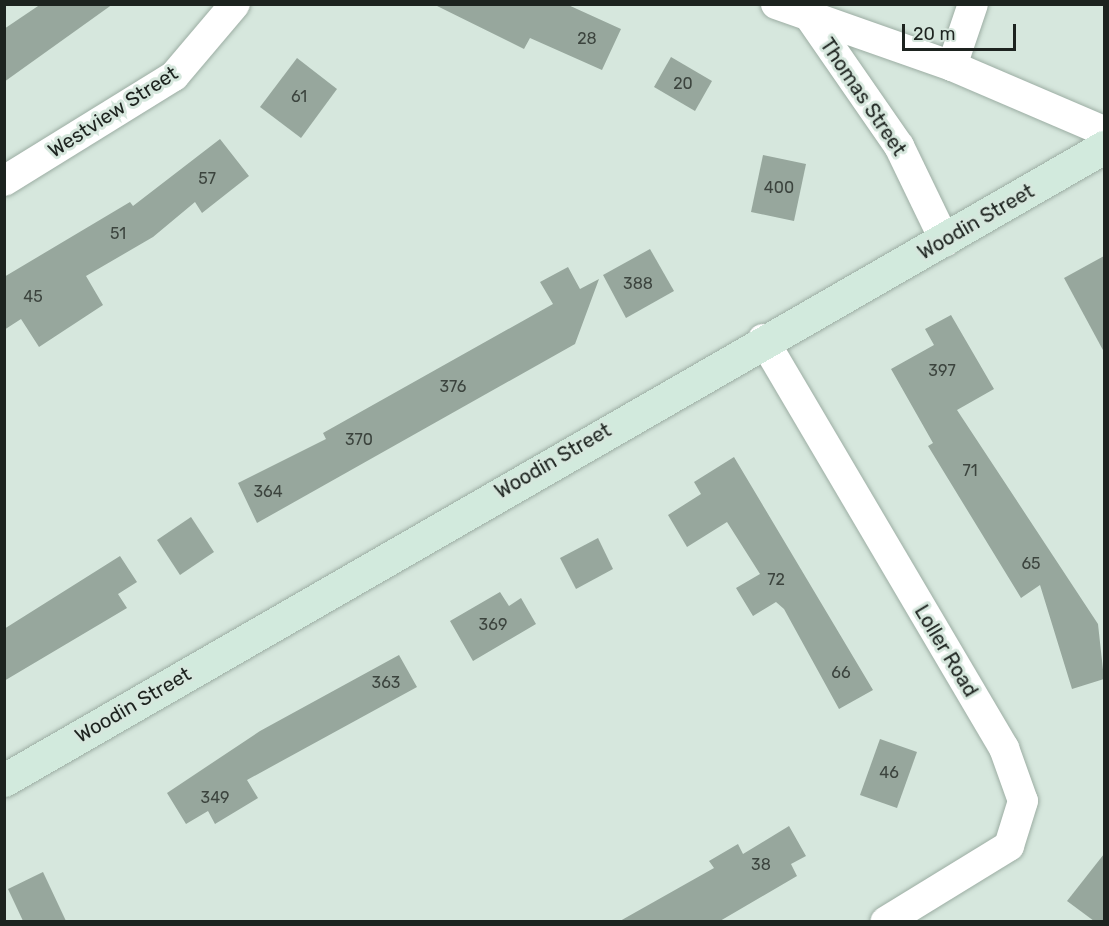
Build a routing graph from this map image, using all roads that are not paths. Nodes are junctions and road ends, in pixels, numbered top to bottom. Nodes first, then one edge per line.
1 (236, 4) edge
2 (776, 4) edge
3 (973, 4) edge
4 (811, 19) junction
5 (952, 66) junction
6 (1104, 131) edge
7 (1104, 147) edge
8 (4, 181) edge
9 (945, 241) junction
10 (763, 339) junction
11 (4, 780) edge
12 (885, 921) edge

1 - 8 street, Westview Street
2 - 4 street, Thomas Street
3 - 5 street
4 - 5 street, Thomas Street
4 - 9 street, Thomas Street
5 - 6 street, Thomas Street
7 - 9 main road, Woodin Street
9 - 10 main road, Woodin Street
10 - 11 main road, Woodin Street
10 - 12 street, Loller Road

